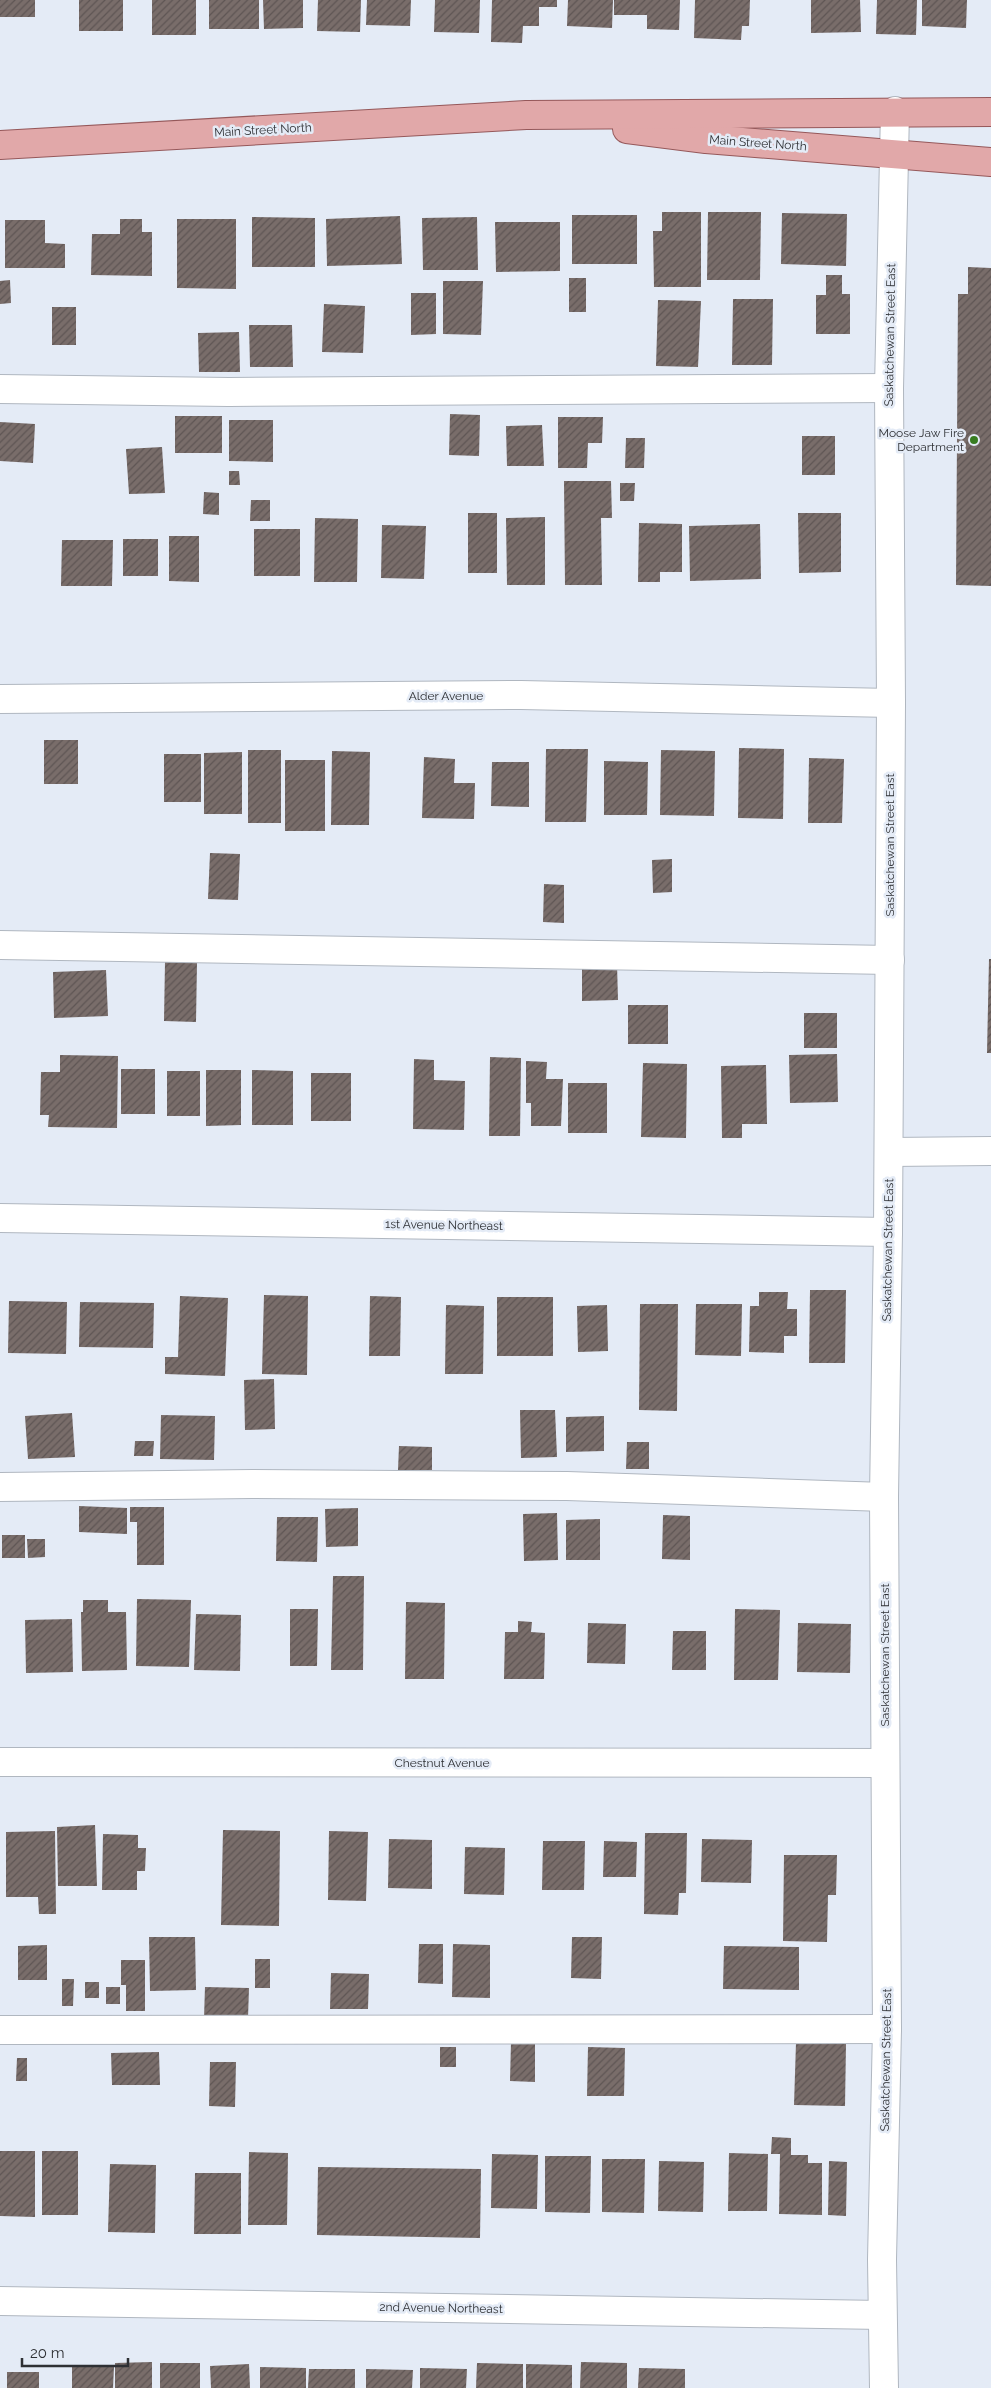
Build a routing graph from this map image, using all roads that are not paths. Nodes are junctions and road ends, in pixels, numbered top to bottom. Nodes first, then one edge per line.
1 (895, 111) junction
2 (991, 112) edge
3 (526, 115) junction
4 (0, 145) edge
5 (895, 154) junction
6 (991, 162) edge
7 (0, 388) edge
8 (889, 388) junction
9 (0, 699) edge
10 (891, 703) junction
11 (0, 945) edge
12 (890, 960) junction
13 (991, 1151) edge
14 (889, 1152) junction
15 (0, 1218) edge
16 (888, 1232) junction
17 (0, 1487) edge
18 (884, 1497) junction
19 (0, 1762) edge
20 (884, 1763) junction
21 (887, 2029) junction
22 (0, 2030) edge
23 (0, 2301) edge
24 (882, 2315) junction
25 (884, 2388) edge

1 - 2 main road, Main Street North
1 - 3 main road, Main Street North
1 - 5 street, Saskatchewan Street East
3 - 4 main road, Main Street North
3 - 5 main road, Main Street North
5 - 6 main road, Main Street North
5 - 8 street, Saskatchewan Street East
7 - 8 street
8 - 10 street, Saskatchewan Street East
9 - 10 street, Alder Avenue
10 - 12 street, Saskatchewan Street East
11 - 12 street
12 - 14 street, Saskatchewan Street East
13 - 14 street
14 - 16 street, Saskatchewan Street East
15 - 16 street, 1st Avenue Northeast
16 - 18 street, Saskatchewan Street East
17 - 18 street
18 - 20 street, Saskatchewan Street East
19 - 20 street, Chestnut Avenue
20 - 21 street, Saskatchewan Street East
21 - 22 street
21 - 24 street, Saskatchewan Street East
23 - 24 street, 2nd Avenue Northeast
24 - 25 street, Saskatchewan Street East

